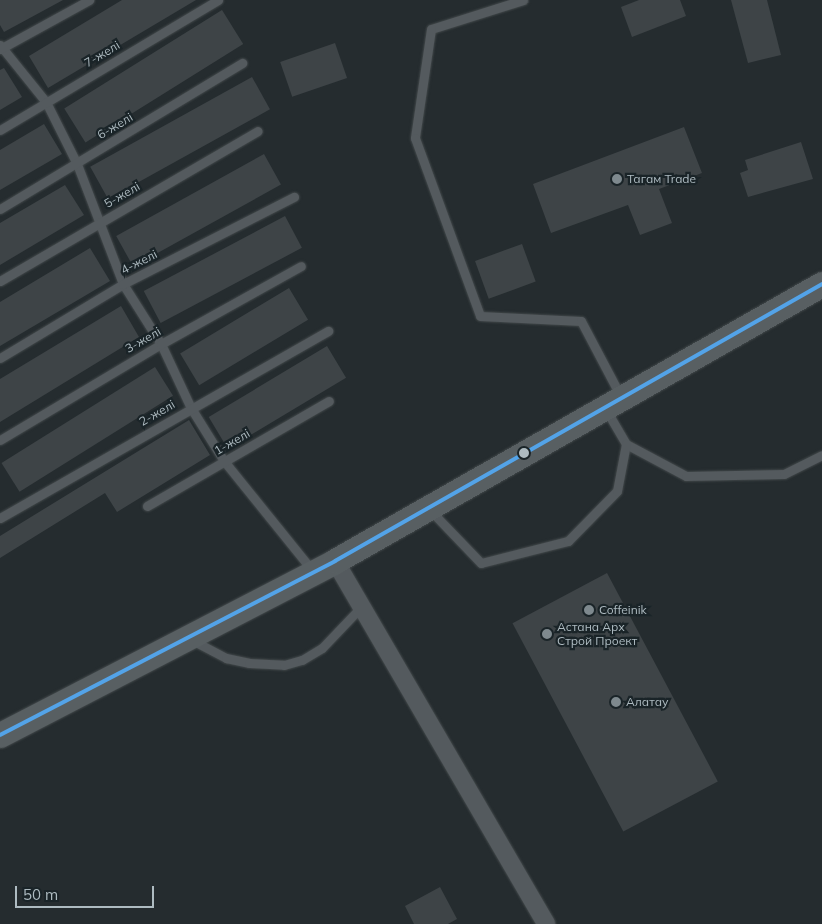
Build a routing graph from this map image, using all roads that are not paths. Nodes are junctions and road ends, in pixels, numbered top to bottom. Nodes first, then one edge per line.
1 (89, 0) edge
2 (218, 0) edge
3 (523, 0) edge
4 (1, 48) edge
5 (242, 63) dead end
6 (46, 102) junction
7 (0, 130) edge
8 (258, 131) dead end
9 (77, 164) junction
10 (294, 197) dead end
11 (0, 209) edge
12 (98, 223) junction
13 (301, 266) dead end
14 (0, 281) edge
15 (123, 284) junction
16 (822, 284) edge
17 (328, 331) dead end
18 (161, 344) junction
19 (0, 358) edge
20 (329, 401) dead end
21 (613, 403) junction
22 (191, 408) junction
23 (0, 440) edge
24 (626, 444) junction
25 (822, 455) edge
26 (224, 461) junction
27 (147, 506) dead end
28 (428, 508) junction
29 (0, 518) edge
30 (324, 566) junction
31 (362, 605) junction
32 (185, 637) junction
33 (0, 735) edge
34 (546, 924) edge

1 - 4 lane
2 - 6 lane, 7-желі
3 - 21 lane
4 - 6 lane
5 - 9 lane, 6-желі
6 - 7 lane, 7-желі
6 - 9 lane
8 - 12 lane, 5-желі
9 - 11 lane, 6-желі
9 - 12 lane
10 - 15 lane, 4-желі
12 - 14 lane, 5-желі
12 - 15 lane
13 - 18 lane, 3-желі
15 - 18 lane
15 - 19 lane, 4-желі
16 - 21 street
17 - 22 lane, 2-желі
18 - 22 lane
18 - 23 lane, 3-желі
20 - 26 lane, 1-желі
21 - 24 lane
21 - 28 street
22 - 26 lane
22 - 29 lane, 2-желі
24 - 25 lane
24 - 28 lane
26 - 27 lane, 1-желі
26 - 30 lane
28 - 30 street
30 - 31 street
30 - 32 street
31 - 32 lane
31 - 34 street
32 - 33 street

